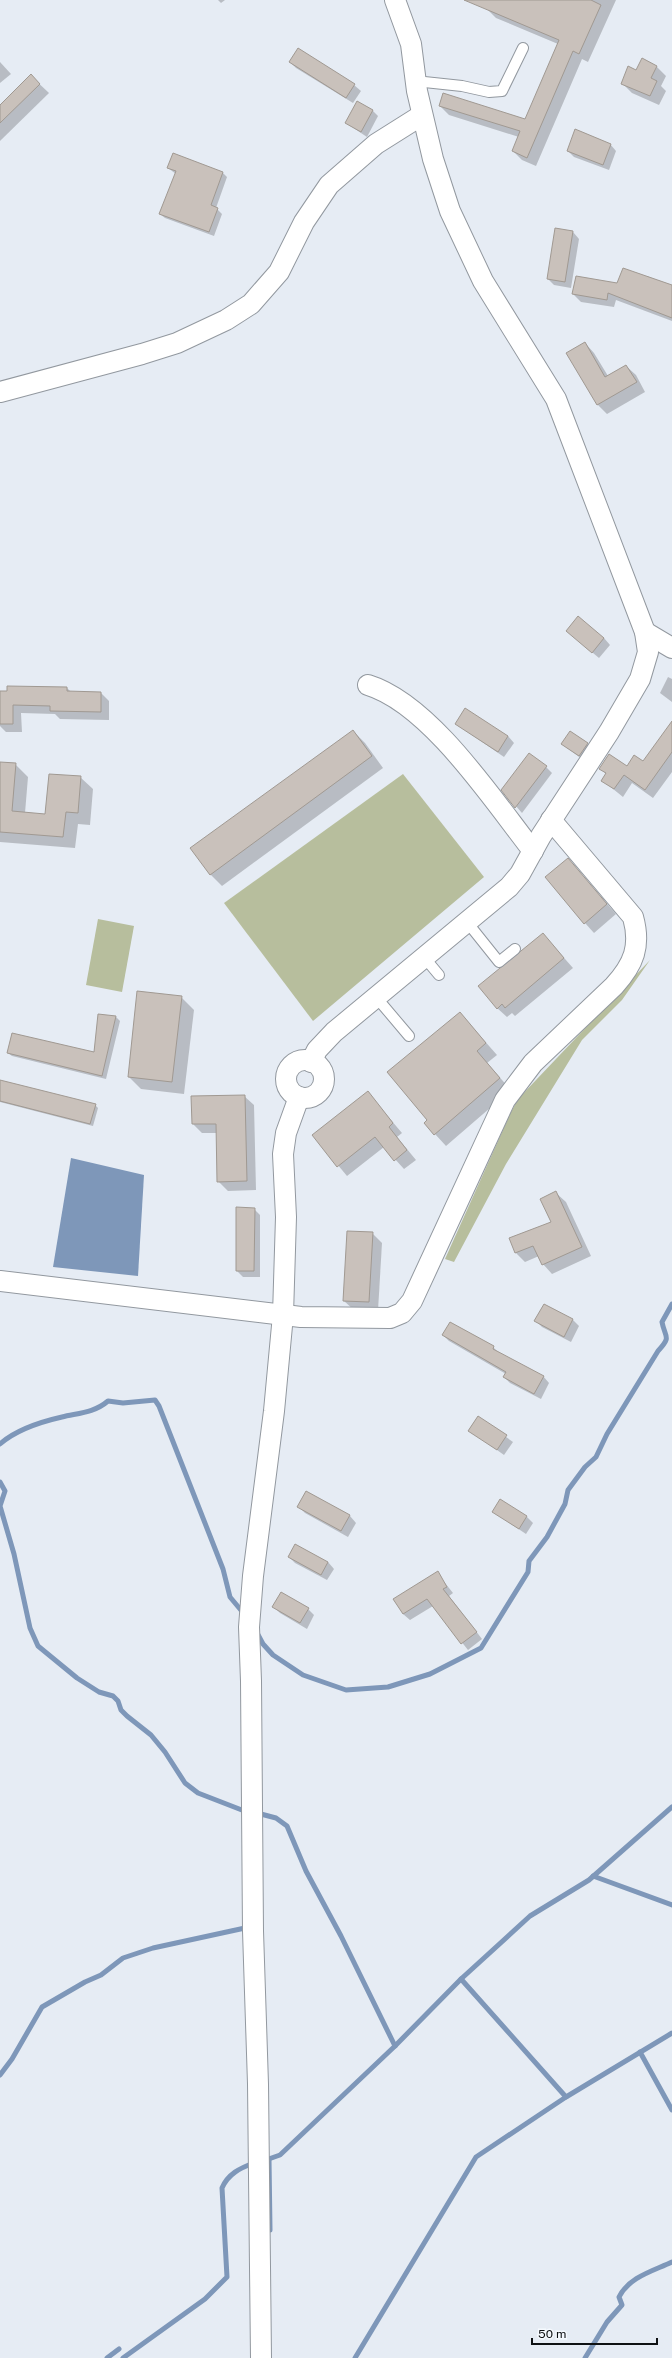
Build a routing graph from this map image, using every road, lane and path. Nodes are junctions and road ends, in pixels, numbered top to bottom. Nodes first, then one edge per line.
1 (398, 1) edge
2 (523, 48) dead end
3 (415, 81) junction
4 (422, 115) junction
5 (0, 392) edge
6 (645, 632) junction
7 (672, 648) edge
8 (368, 685) dead end
9 (551, 820) junction
10 (533, 851) junction
11 (467, 922) junction
12 (515, 949) dead end
13 (424, 957) junction
14 (439, 975) dead end
15 (376, 997) junction
16 (409, 1036) dead end
17 (0, 1281) edge
18 (283, 1315) junction
19 (261, 2358) edge

1 - 3 street
2 - 3 lane
3 - 4 street
4 - 5 street
4 - 6 street
6 - 7 street
6 - 9 street
8 - 10 street
9 - 10 street
9 - 18 street
10 - 11 street
11 - 12 lane
11 - 13 street
13 - 14 lane
13 - 15 street
15 - 16 lane
15 - 18 street
17 - 18 street
18 - 19 street

